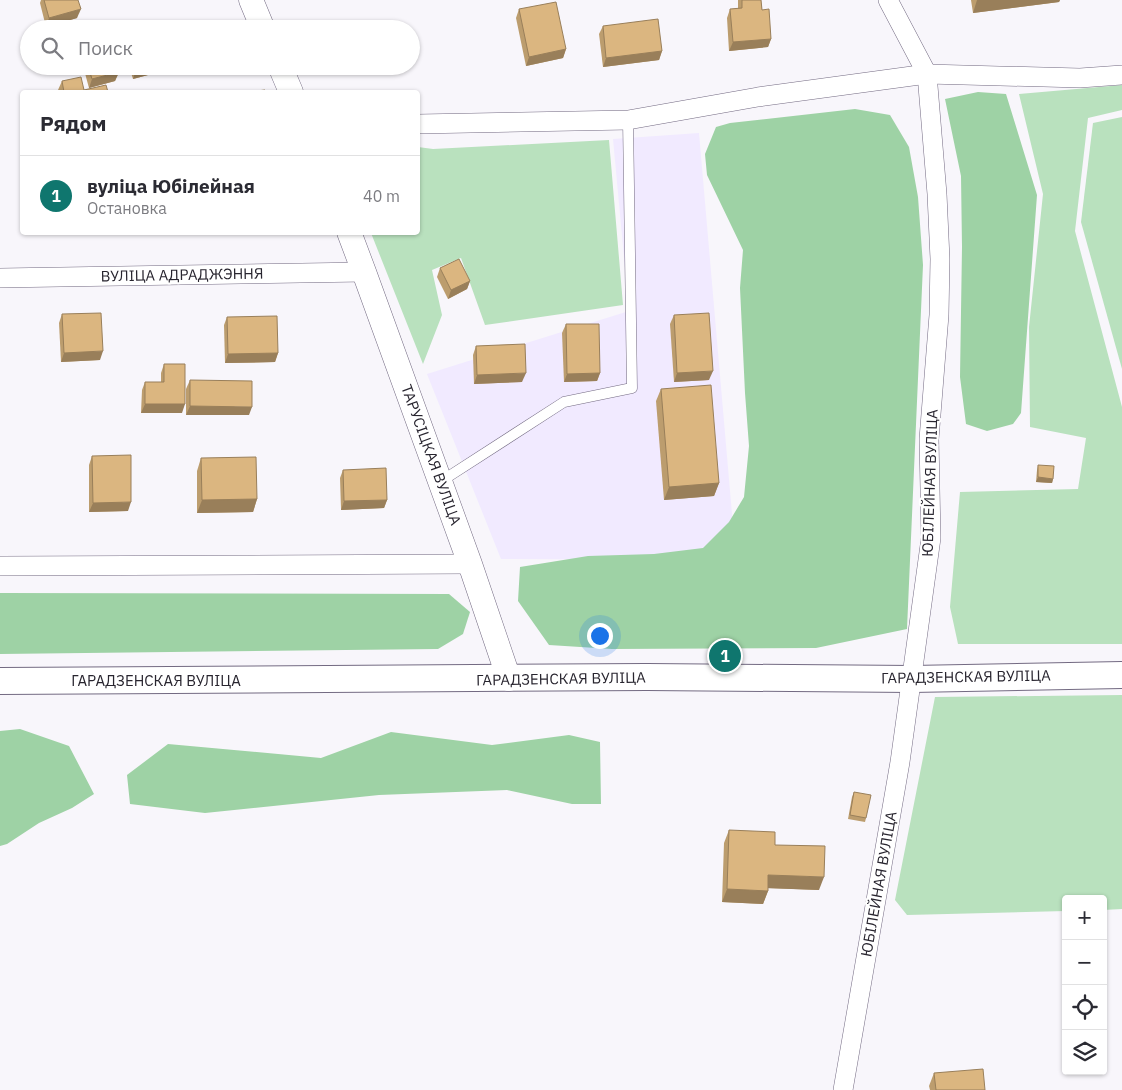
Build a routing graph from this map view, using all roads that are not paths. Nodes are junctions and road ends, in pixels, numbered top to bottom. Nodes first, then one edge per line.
1 (251, 0) edge
2 (888, 0) edge
3 (260, 20) edge
4 (927, 74) junction
5 (284, 75) edge
6 (1122, 75) edge
7 (291, 90) edge
8 (628, 120) junction
9 (420, 124) edge
10 (350, 235) edge
11 (364, 272) junction
12 (0, 278) edge
13 (440, 482) junction
14 (470, 564) junction
15 (0, 566) edge
16 (1122, 675) edge
17 (508, 679) junction
18 (912, 679) junction
19 (0, 681) edge
20 (843, 1090) edge

1 - 3 street
2 - 4 street, ЮБІЛЕЙНАЯ ВУЛІЦА
4 - 6 street
4 - 8 street
4 - 18 street, ЮБІЛЕЙНАЯ ВУЛІЦА
5 - 7 street
8 - 9 street
8 - 13 lane
10 - 11 street, ТАРУСІЦКАЯ ВУЛІЦА
11 - 12 street, ВУЛІЦА АДРАДЖЭННЯ
11 - 13 street, ТАРУСІЦКАЯ ВУЛІЦА
13 - 14 street, ТАРУСІЦКАЯ ВУЛІЦА
14 - 15 street
14 - 17 street, ТАРУСІЦКАЯ ВУЛІЦА
16 - 18 main road, ГАРАДЗЕНСКАЯ ВУЛІЦА
17 - 18 main road, ГАРАДЗЕНСКАЯ ВУЛІЦА
17 - 19 main road, ГАРАДЗЕНСКАЯ ВУЛІЦА
18 - 20 street, ЮБІЛЕЙНАЯ ВУЛІЦА

